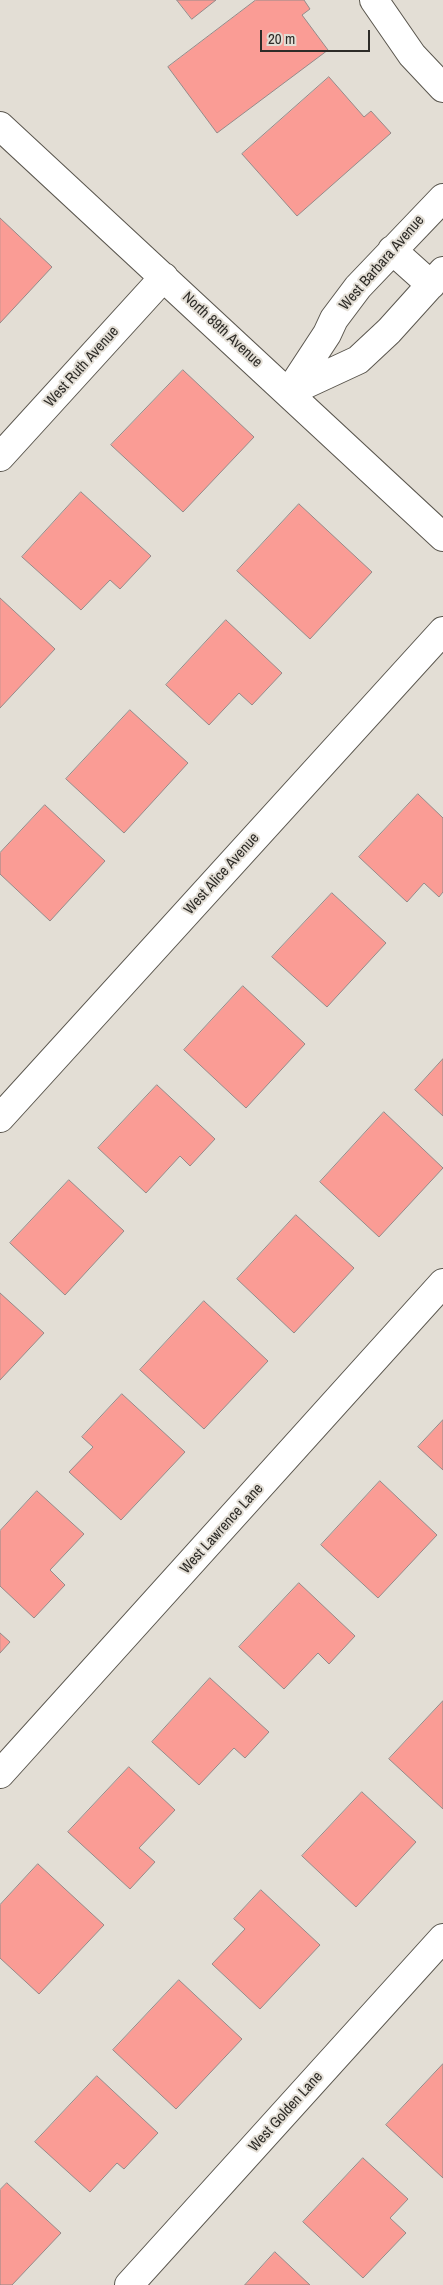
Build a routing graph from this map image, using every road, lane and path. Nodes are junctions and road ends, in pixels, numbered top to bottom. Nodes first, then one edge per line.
1 (374, 0) edge
2 (443, 88) edge
3 (0, 126) edge
4 (443, 198) edge
5 (392, 250) junction
6 (164, 277) junction
7 (437, 278) edge
8 (289, 392) junction
9 (0, 458) edge
10 (443, 536) edge
11 (443, 631) edge
12 (0, 1118) edge
13 (443, 1283) edge
14 (0, 1774) edge
15 (443, 1938) edge
16 (129, 2285) edge

1 - 2 street
3 - 6 street, North 89th Avenue
4 - 5 street, West Barbara Avenue
5 - 7 street
5 - 8 street, West Barbara Avenue
6 - 8 street, North 89th Avenue
6 - 9 street, West Ruth Avenue
7 - 8 street
8 - 10 street, North 89th Avenue
11 - 12 street, West Alice Avenue
13 - 14 street, West Lawrence Lane
15 - 16 street, West Golden Lane

